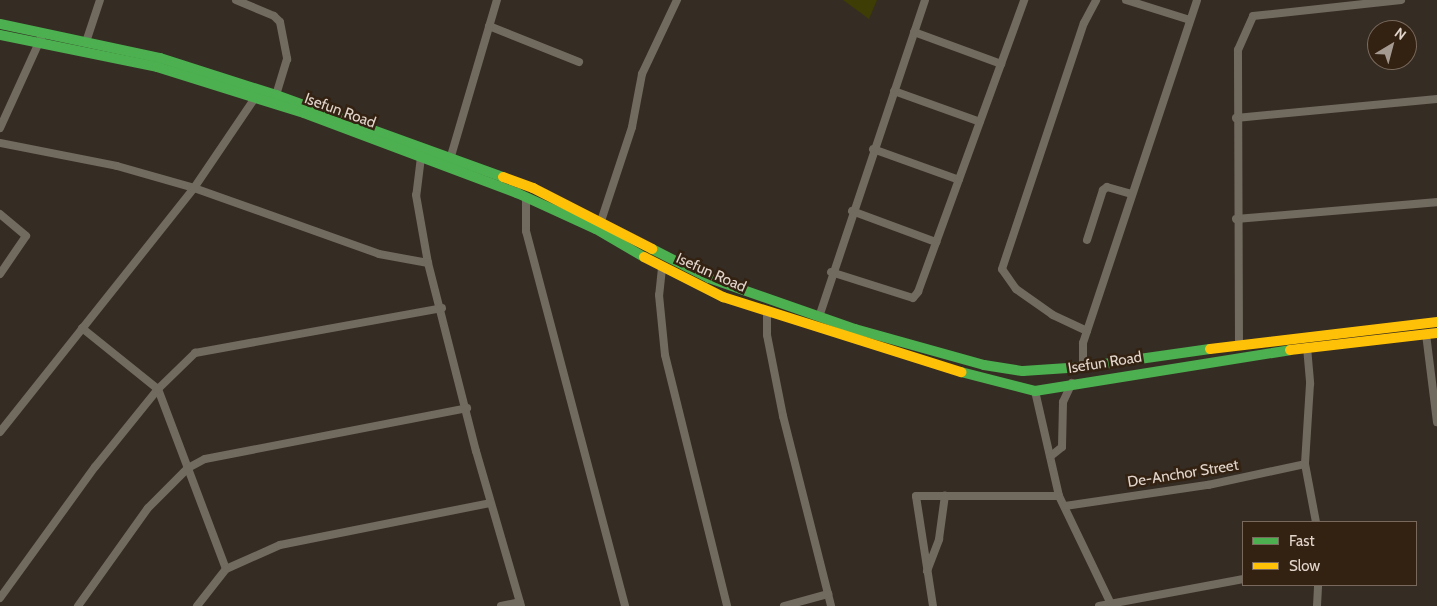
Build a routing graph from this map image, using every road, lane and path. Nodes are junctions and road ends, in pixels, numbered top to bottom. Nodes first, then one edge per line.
1 (100, 0) edge
2 (236, 0) edge
3 (497, 0) edge
4 (677, 0) edge
5 (925, 0) edge
6 (1013, 0) edge
7 (1096, 0) edge
8 (1126, 0) edge
9 (1197, 0) edge
10 (1401, 0) edge
11 (1023, 2) edge
12 (1190, 20) junction
13 (0, 24) edge
14 (489, 26) junction
15 (914, 32) junction
16 (0, 35) edge
17 (40, 40) junction
18 (86, 42) junction
19 (579, 62) dead end
20 (1001, 64) junction
21 (894, 91) junction
22 (276, 95) junction
23 (255, 98) junction
24 (1437, 100) edge
25 (1236, 118) junction
26 (980, 122) junction
27 (0, 128) edge
28 (0, 143) edge
29 (873, 149) junction
30 (450, 156) junction
31 (421, 157) junction
32 (958, 180) junction
33 (194, 188) junction
34 (1132, 194) junction
35 (526, 197) junction
36 (1437, 202) edge
37 (852, 212) junction
38 (0, 214) edge
39 (1236, 219) junction
40 (601, 221) junction
41 (1087, 240) dead end
42 (936, 242) junction
43 (428, 263) junction
44 (662, 268) junction
45 (831, 272) junction
46 (0, 274) edge
47 (442, 308) junction
48 (767, 311) junction
49 (818, 317) junction
50 (1437, 322) edge
51 (82, 328) junction
52 (1086, 331) junction
53 (1437, 333) edge
54 (1426, 334) junction
55 (1239, 346) junction
56 (1307, 347) junction
57 (1083, 367) junction
58 (1072, 382) junction
59 (158, 389) junction
60 (1035, 391) junction
61 (467, 408) junction
62 (1437, 422) edge
63 (0, 432) edge
64 (1051, 456) junction
65 (1305, 464) junction
66 (188, 468) junction
67 (945, 495) junction
68 (1059, 496) junction
69 (490, 503) junction
70 (1065, 506) junction
71 (1316, 521) edge
72 (226, 569) junction
73 (927, 571) junction
74 (1242, 579) edge
75 (1318, 586) edge
76 (828, 594) junction
77 (0, 598) edge
78 (520, 604) edge
79 (1112, 605) edge
80 (78, 606) edge
81 (197, 606) edge
82 (501, 606) edge
83 (625, 606) edge
84 (727, 606) edge
85 (784, 606) edge
86 (831, 606) edge
87 (933, 606) edge
88 (1099, 606) edge
89 (1317, 606) edge

1 - 18 street
2 - 22 street
3 - 14 street
4 - 40 street
5 - 15 street
6 - 11 street
7 - 52 street
8 - 12 street
9 - 12 street
10 - 25 street
11 - 20 street
12 - 34 street
13 - 17 street, Isefun Road
14 - 19 street
14 - 30 street
15 - 20 street
15 - 21 street
16 - 17 street, Isefun Road
17 - 18 street, Isefun Road
17 - 23 street, Isefun Road
17 - 27 street
18 - 22 street, Isefun Road
20 - 26 street
21 - 26 street
21 - 29 street
22 - 30 street, Isefun Road
23 - 31 street, Isefun Road
23 - 33 street
24 - 25 street
25 - 39 street
26 - 32 street
28 - 33 street
29 - 32 street
29 - 37 street
30 - 40 street, Isefun Road
31 - 35 street, Isefun Road
31 - 43 street
32 - 42 street
33 - 43 street
33 - 51 street
34 - 41 street
34 - 52 street
35 - 44 street, Isefun Road
35 - 83 street
36 - 39 street
37 - 42 street
37 - 45 street
38 - 46 street
39 - 55 street
40 - 49 street, Isefun Road
42 - 45 street
43 - 47 street
44 - 48 street, Isefun Road
44 - 84 street
45 - 49 street
47 - 59 street
47 - 61 street
48 - 60 street, Isefun Road
48 - 76 street
49 - 57 street, Isefun Road
50 - 55 street, Isefun Road
51 - 59 street
51 - 63 street
52 - 57 street
53 - 54 street, Isefun Road
54 - 56 street, Isefun Road
54 - 62 street
55 - 57 street, Isefun Road
56 - 58 street, Isefun Road
56 - 65 street
58 - 60 street, Isefun Road
58 - 64 street
59 - 66 street
59 - 77 street
60 - 64 street
61 - 66 street
61 - 69 street
64 - 68 street
65 - 70 street, De-Anchor Street
65 - 71 street
66 - 72 street
66 - 80 street
67 - 68 street
67 - 73 street
67 - 73 street
68 - 70 street
69 - 72 street
69 - 78 street
70 - 79 street
72 - 81 street
73 - 87 street
74 - 79 street
75 - 89 street
76 - 85 street
76 - 86 street
78 - 82 street
79 - 88 street

